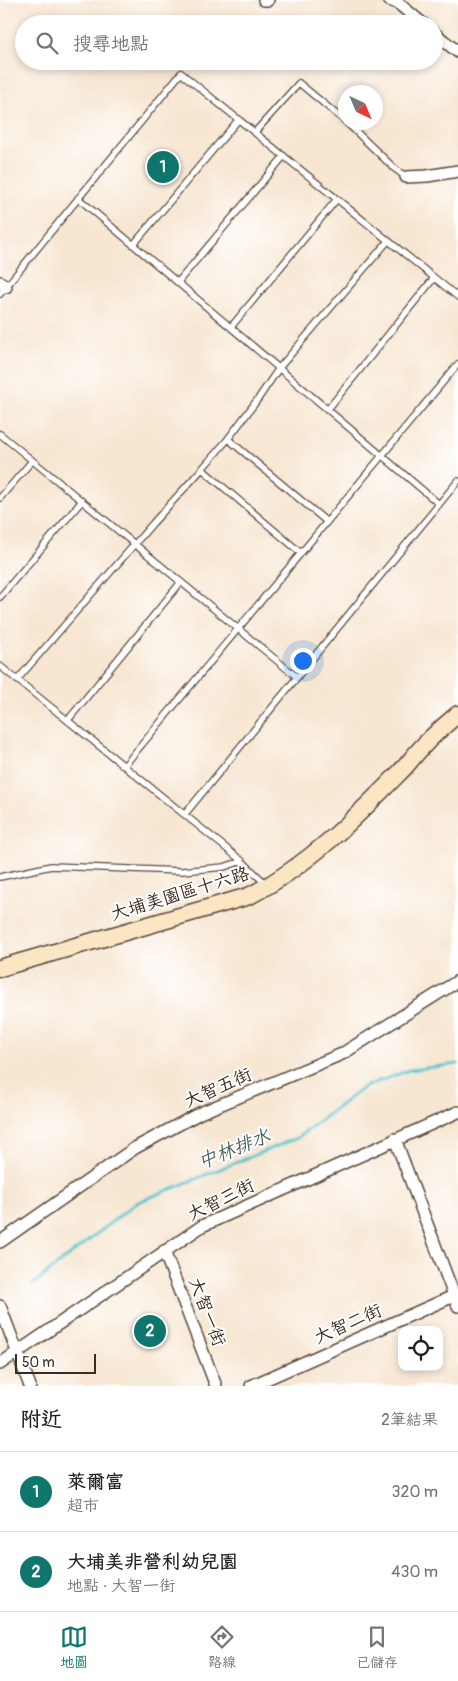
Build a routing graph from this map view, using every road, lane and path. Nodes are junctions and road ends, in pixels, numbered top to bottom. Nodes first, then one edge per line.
1 (264, 0) edge
2 (268, 0) edge
3 (389, 0) edge
4 (413, 15) edge
5 (443, 40) edge
6 (458, 52) edge
7 (338, 115) edge
8 (239, 119) junction
9 (354, 130) edge
10 (255, 132) junction
11 (284, 156) junction
12 (458, 171) edge
13 (406, 177) joint
14 (78, 198) junction
15 (337, 199) junction
16 (388, 241) junction
17 (134, 244) junction
18 (434, 278) junction
19 (178, 282) junction
20 (2, 288) edge
21 (458, 297) edge
22 (231, 327) junction
23 (458, 364) edge
24 (279, 368) junction
25 (328, 409) junction
26 (0, 434) edge
27 (228, 439) junction
28 (382, 455) junction
29 (32, 461) junction
30 (202, 469) junction
31 (458, 481) edge
32 (0, 498) edge
33 (82, 501) junction
34 (439, 504) junction
35 (327, 522) junction
36 (135, 544) junction
37 (301, 552) junction
38 (181, 582) junction
39 (0, 598) edge
40 (238, 629) junction
41 (0, 666) edge
42 (297, 677) junction
43 (17, 680) junction
44 (458, 714) edge
45 (68, 720) junction
46 (124, 766) junction
47 (185, 814) junction
48 (242, 861) junction
49 (0, 877) edge
50 (268, 886) junction
51 (0, 968) edge
52 (458, 981) edge
53 (458, 1112) edge
54 (395, 1139) junction
55 (0, 1242) edge
56 (164, 1251) junction
57 (457, 1299) edge
58 (0, 1306) edge
59 (17, 1352) junction
60 (0, 1364) edge
61 (30, 1386) edge
62 (216, 1386) edge
63 (251, 1386) edge

1 - 2 street
3 - 4 street
5 - 6 street
7 - 10 lane
8 - 10 lane
8 - 14 lane
8 - 17 lane
9 - 13 lane
10 - 11 lane
11 - 15 lane
11 - 19 lane
12 - 13 street
14 - 17 lane
14 - 20 lane
15 - 16 lane
15 - 22 lane
16 - 18 lane
16 - 24 lane
17 - 19 lane
18 - 21 lane
18 - 25 lane
19 - 22 lane
22 - 24 lane
23 - 28 lane
24 - 25 lane
24 - 27 lane
25 - 28 lane
26 - 29 lane
27 - 30 lane
27 - 35 lane
28 - 34 lane
28 - 35 lane
29 - 32 lane
29 - 33 lane
30 - 36 lane
30 - 37 lane
31 - 34 lane
33 - 36 lane
33 - 39 lane
34 - 42 lane
35 - 37 lane
36 - 38 lane
36 - 43 lane
37 - 40 lane
38 - 40 lane
38 - 45 lane
40 - 42 lane
40 - 46 lane
41 - 43 lane
42 - 47 lane
43 - 45 lane
44 - 50 street, 大埔美園區十六路
45 - 46 lane
46 - 47 lane
47 - 48 lane
48 - 49 lane
48 - 50 lane
50 - 51 street, 大埔美園區十六路
52 - 55 street, 大智五街
53 - 54 street, 大智三街
54 - 56 street, 大智三街
54 - 57 street
56 - 59 street, 大智三街
56 - 62 street, 大智一街
57 - 63 street, 大智二街
58 - 59 street
59 - 60 street, 大智三街
59 - 61 street

